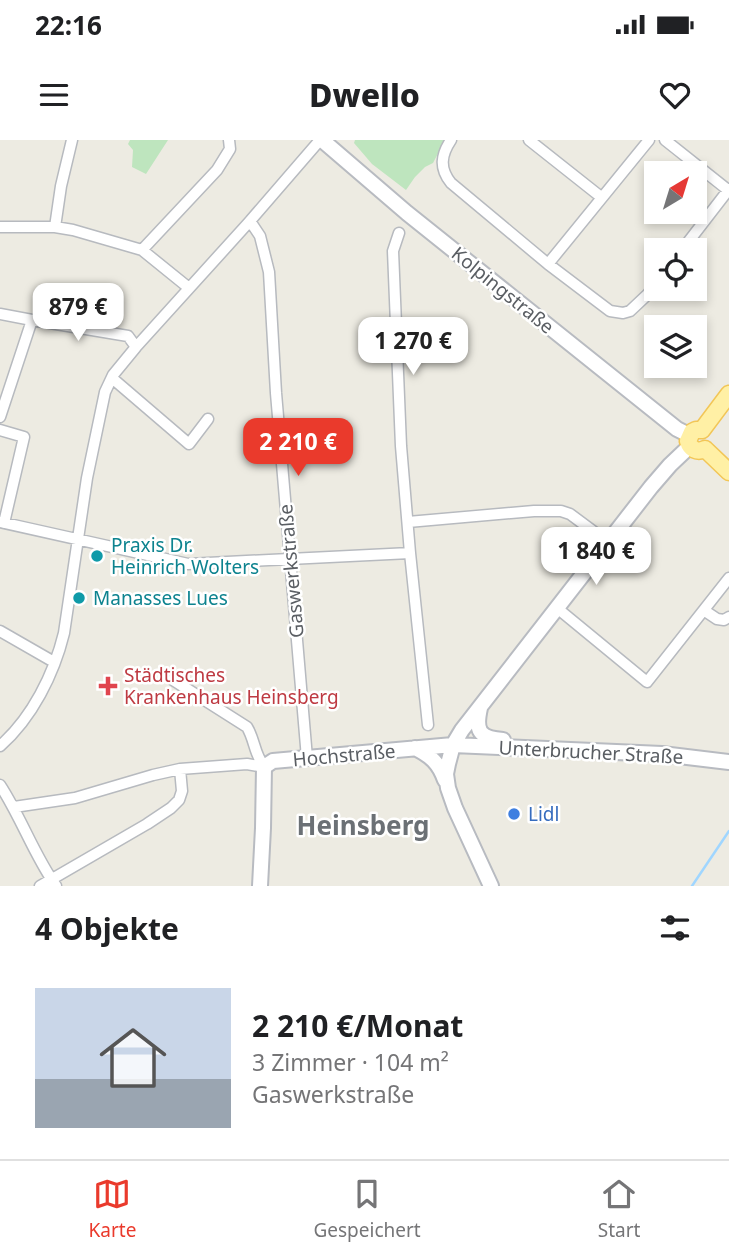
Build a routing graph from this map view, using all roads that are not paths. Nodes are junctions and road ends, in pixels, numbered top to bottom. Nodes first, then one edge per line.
1 (72, 140) edge
2 (229, 140) edge
3 (321, 140) edge
4 (451, 140) edge
5 (529, 140) edge
6 (649, 140) edge
7 (666, 140) edge
8 (729, 190) edge
9 (601, 197) junction
10 (250, 221) junction
11 (0, 227) edge
12 (55, 227) junction
13 (399, 233) dead end
14 (691, 238) edge
15 (142, 250) junction
16 (548, 264) junction
17 (189, 288) junction
18 (644, 298) edge
19 (0, 314) edge
20 (32, 320) junction
21 (136, 347) junction
22 (111, 378) junction
23 (729, 394) edge
24 (0, 417) edge
25 (208, 419) dead end
26 (0, 430) edge
27 (696, 440) junction
28 (729, 472) edge
29 (2, 522) edge
30 (408, 522) junction
31 (78, 539) junction
32 (609, 542) junction
33 (410, 554) junction
34 (290, 560) junction
35 (729, 578) edge
36 (557, 608) junction
37 (705, 611) junction
38 (729, 617) edge
39 (0, 631) edge
40 (54, 662) junction
41 (173, 680) dead end
42 (481, 706) junction
43 (428, 724) dead end
44 (453, 745) junction
45 (0, 746) edge
46 (415, 748) junction
47 (559, 749) junction
48 (307, 754) junction
49 (729, 762) edge
50 (264, 767) junction
51 (180, 769) junction
52 (0, 785) edge
53 (448, 788) junction
54 (14, 807) junction
55 (53, 883) edge
56 (40, 886) edge
57 (260, 886) edge
58 (491, 886) edge

1 - 12 street
2 - 15 street
3 - 10 street
3 - 27 street, Kolpingstraße
4 - 16 street
5 - 9 street
6 - 9 street
7 - 8 street
8 - 14 street
9 - 16 street
10 - 17 street
10 - 34 street, Gaswerkstraße
11 - 12 street
12 - 15 street
13 - 30 street
15 - 17 street
16 - 18 street
17 - 21 street
19 - 20 street
20 - 21 street
20 - 24 street
21 - 22 street
22 - 25 street
22 - 31 street
23 - 27 main road
26 - 29 street
27 - 28 main road
27 - 32 street
29 - 31 street
30 - 32 street
30 - 33 street
31 - 34 street
31 - 40 street
32 - 36 street
33 - 34 street
33 - 43 street
34 - 48 street, Gaswerkstraße
35 - 37 street
36 - 37 street
36 - 42 street
37 - 38 street
39 - 40 street
40 - 45 street
41 - 50 street
42 - 44 street
42 - 47 street
44 - 46 street, Hochstraße
44 - 47 street, Unterbrucher Straße
44 - 53 street
46 - 48 street, Hochstraße
46 - 53 street
47 - 49 street, Unterbrucher Straße
48 - 50 street, Hochstraße
50 - 51 street, Hochstraße
50 - 57 street
51 - 54 street, Hochstraße
51 - 55 street
52 - 54 street
53 - 58 street
54 - 55 street
55 - 56 street

